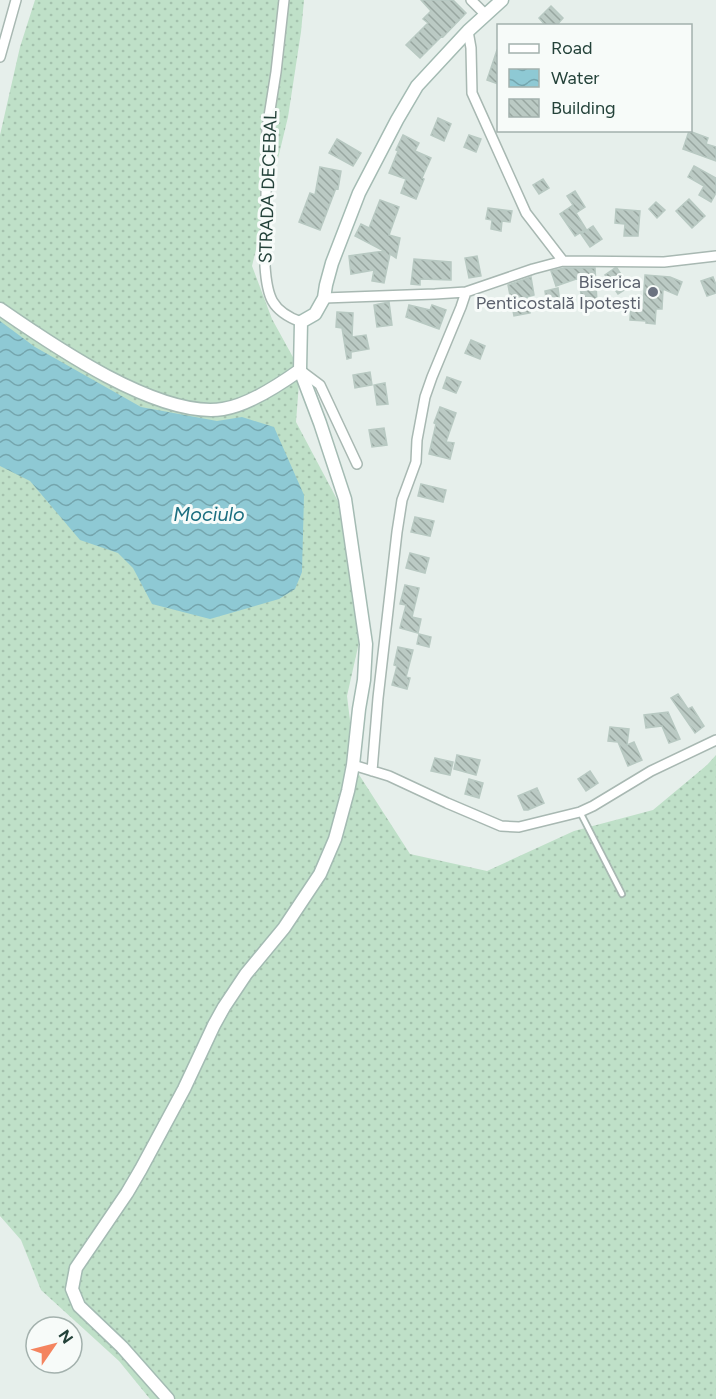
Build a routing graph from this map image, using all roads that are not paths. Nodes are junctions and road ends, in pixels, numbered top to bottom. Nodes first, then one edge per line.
1 (16, 0) edge
2 (284, 0) edge
3 (471, 0) edge
4 (502, 0) edge
5 (486, 15) junction
6 (468, 31) junction
7 (0, 57) edge
8 (716, 256) edge
9 (563, 261) junction
10 (466, 292) junction
11 (324, 298) junction
12 (0, 309) edge
13 (302, 322) junction
14 (300, 370) junction
15 (357, 464) dead end
16 (716, 740) edge
17 (353, 765) junction
18 (372, 771) junction
19 (580, 812) junction
20 (622, 894) dead end
21 (168, 1399) edge

1 - 7 street
2 - 13 street, STRADA DECEBAL
3 - 5 street
4 - 5 street
5 - 6 street
6 - 9 street
6 - 11 street
8 - 9 street
9 - 10 street
10 - 11 street
10 - 18 street
11 - 13 street
12 - 14 street
13 - 14 street
14 - 15 street
14 - 17 street
16 - 19 street
17 - 18 street
17 - 21 street
18 - 19 street
19 - 20 lane

